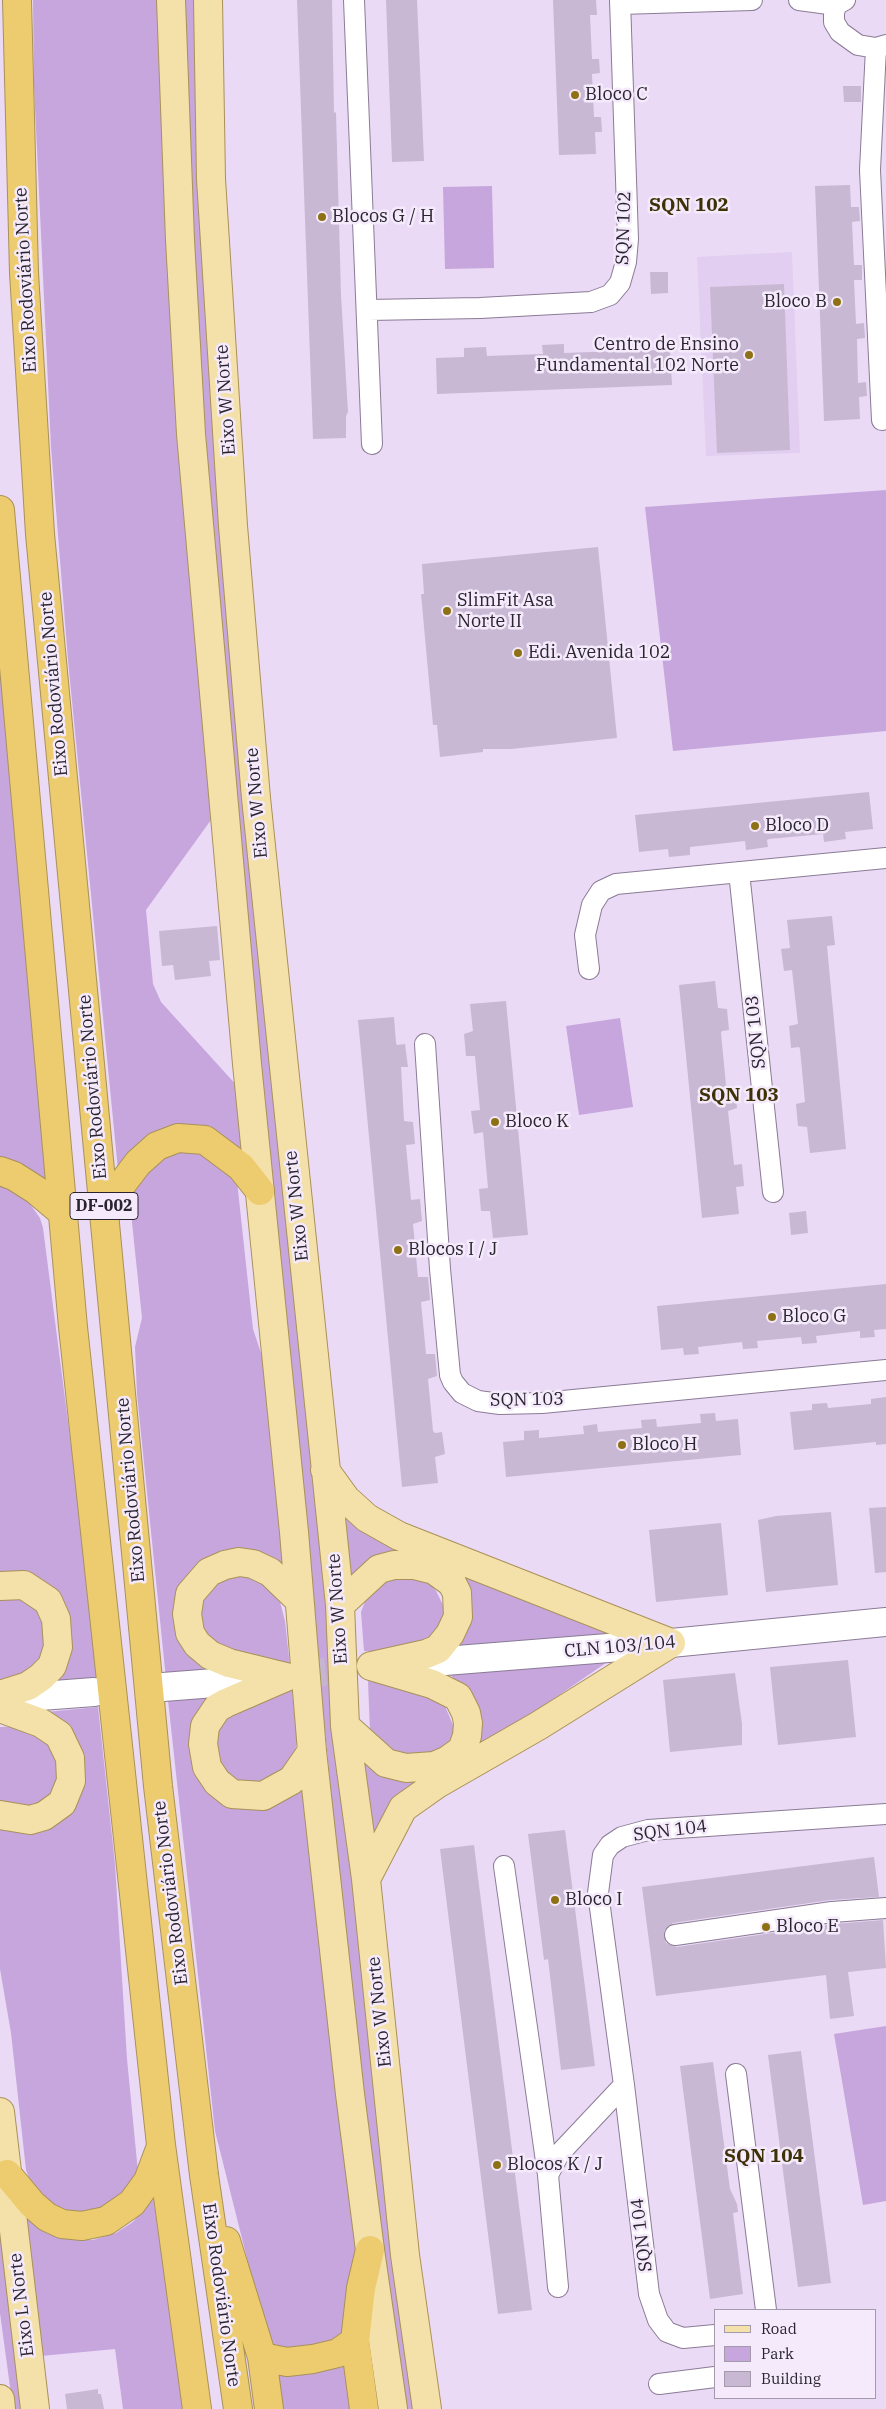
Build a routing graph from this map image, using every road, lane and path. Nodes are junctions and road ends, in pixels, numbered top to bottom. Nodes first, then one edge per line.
1 (18, 0) edge
2 (171, 0) edge
3 (208, 0) edge
4 (354, 0) edge
5 (752, 0) edge
6 (799, 0) edge
7 (620, 2) edge
8 (841, 3) edge
9 (881, 47) edge
10 (368, 310) junction
11 (882, 420) dead end
12 (372, 444) dead end
13 (0, 510) edge
14 (886, 858) edge
15 (739, 872) junction
16 (589, 968) dead end
17 (425, 1044) dead end
18 (0, 1171) edge
19 (260, 1191) junction
20 (773, 1192) dead end
21 (62, 1212) junction
22 (105, 1217) junction
23 (886, 1370) edge
24 (324, 1469) junction
25 (0, 1586) edge
26 (298, 1600) junction
27 (340, 1605) junction
28 (886, 1622) edge
29 (671, 1643) junction
30 (363, 1667) junction
31 (292, 1676) junction
32 (163, 1687) tunnel mouth
33 (94, 1692) tunnel mouth
34 (0, 1695) edge
35 (0, 1699) edge
36 (0, 1708) edge
37 (346, 1726) junction
38 (312, 1752) junction
39 (886, 1814) edge
40 (0, 1815) edge
41 (504, 1866) dead end
42 (366, 1879) junction
43 (886, 1908) edge
44 (675, 1935) dead end
45 (736, 2074) dead end
46 (624, 2085) junction
47 (0, 2112) edge
48 (161, 2146) junction
49 (6, 2174) junction
50 (204, 2175) junction
51 (548, 2175) junction
52 (370, 2250) junction
53 (558, 2287) dead end
54 (766, 2309) edge
55 (714, 2335) edge
56 (355, 2341) junction
57 (262, 2357) junction
58 (714, 2377) edge
59 (659, 2384) dead end
60 (0, 2399) edge
61 (1, 2409) edge
62 (35, 2409) edge
63 (197, 2409) edge
64 (238, 2409) edge
65 (269, 2409) edge
66 (364, 2409) edge
67 (393, 2409) edge
68 (427, 2409) edge

1 - 22 highway, Eixo Rodoviário Norte / DF-002
2 - 19 main road, Eixo W Norte
3 - 24 main road, Eixo W Norte
4 - 10 street
5 - 7 street, SQN 102
6 - 8 street
7 - 10 street, SQN 102
8 - 9 street
9 - 11 street
10 - 12 street
13 - 21 highway, Eixo Rodoviário Norte / DF-002
14 - 15 street
15 - 16 street
15 - 20 street, SQN 103
17 - 23 street, SQN 103
18 - 21 highway
19 - 22 highway
19 - 26 main road, Eixo W Norte
21 - 48 highway, Eixo Rodoviário Norte / DF-002
22 - 50 highway, Eixo Rodoviário Norte / DF-002
24 - 27 main road, Eixo W Norte
24 - 29 main road
25 - 34 main road
26 - 31 main road
26 - 38 main road, Eixo W Norte
27 - 30 main road
27 - 37 main road, Eixo W Norte
28 - 29 street, CLN 103/104
29 - 30 street, CLN 103/104
29 - 42 main road
30 - 37 main road
31 - 32 street
31 - 38 main road
33 - 35 street
36 - 40 main road
37 - 42 main road, Eixo W Norte
38 - 52 main road, Eixo W Norte
39 - 46 street, SQN 104
41 - 51 street
42 - 68 main road, Eixo W Norte
43 - 44 street
45 - 54 street
46 - 51 street
46 - 55 street, SQN 104
47 - 49 main road, Eixo L Norte
48 - 49 highway
48 - 63 highway, Eixo Rodoviário Norte / DF-002
49 - 62 main road, Eixo L Norte
50 - 57 highway
50 - 64 highway, Eixo Rodoviário Norte / DF-002
51 - 53 street
52 - 56 highway
52 - 67 main road, Eixo W Norte
56 - 57 highway
56 - 66 highway
57 - 65 highway
58 - 59 street
60 - 61 main road

